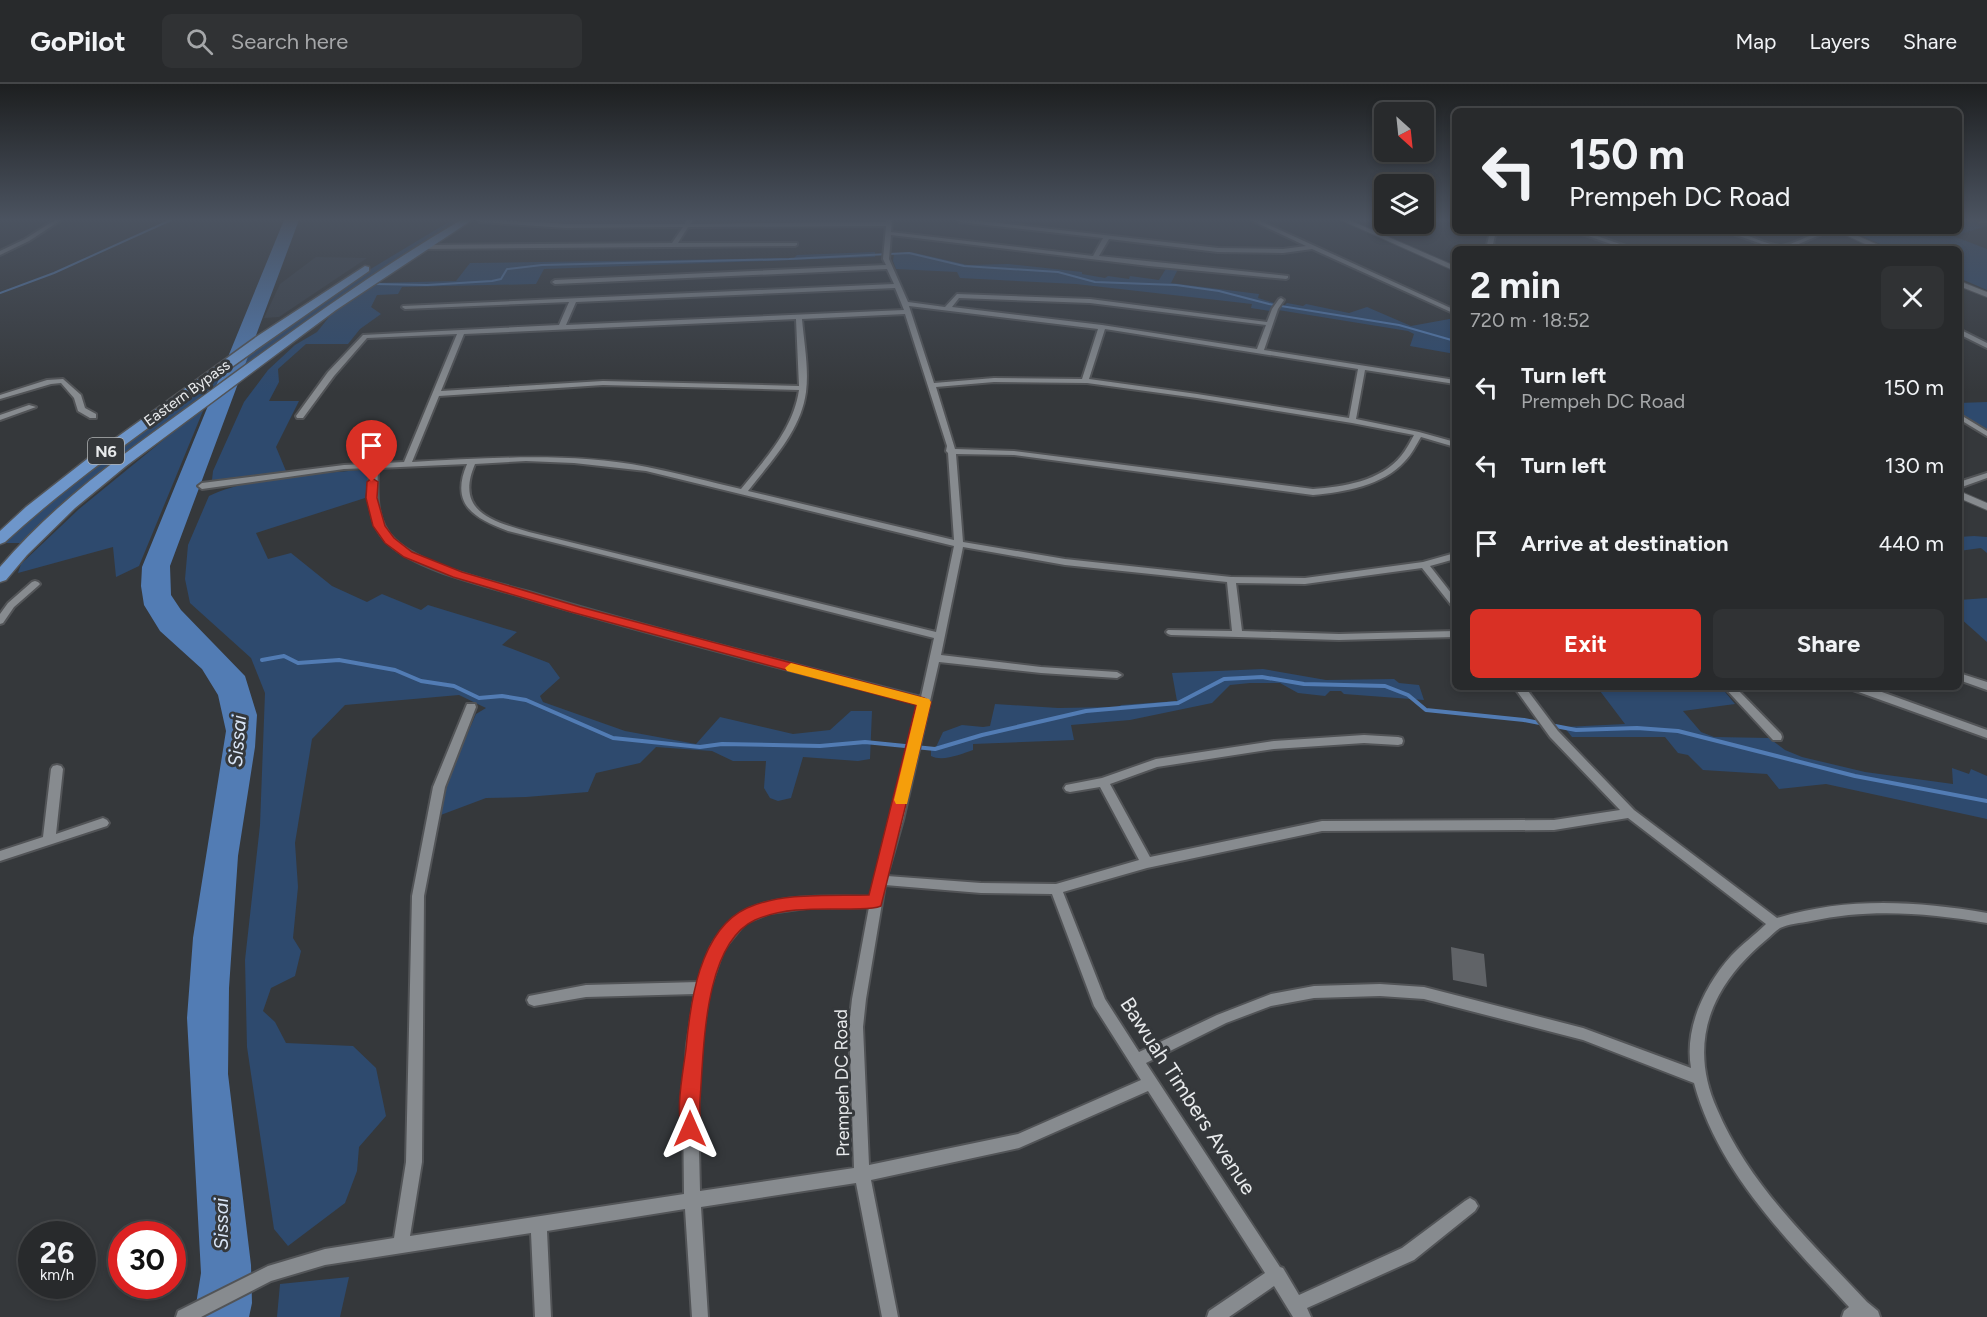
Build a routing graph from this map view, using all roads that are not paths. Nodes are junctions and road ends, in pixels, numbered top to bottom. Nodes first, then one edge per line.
1 (352, 278) edge
2 (370, 278) edge
3 (634, 278) edge
4 (895, 278) edge
5 (1282, 278) edge
6 (1286, 278) dead end
7 (1380, 278) edge
8 (600, 280) junction
9 (555, 282) dead end
10 (1962, 284) edge
11 (898, 286) junction
12 (1987, 295) edge
13 (593, 300) junction
14 (573, 301) junction
15 (1278, 304) dead end
16 (405, 308) dead end
17 (907, 308) junction
18 (947, 309) junction
19 (1452, 311) edge
20 (799, 318) junction
21 (1270, 324) junction
22 (1102, 327) junction
23 (561, 328) junction
24 (461, 333) junction
25 (1962, 333) edge
26 (1987, 346) edge
27 (1260, 351) junction
28 (1362, 367) junction
29 (1087, 381) junction
30 (1452, 382) edge
31 (931, 385) junction
32 (802, 388) junction
33 (436, 394) junction
34 (0, 397) edge
35 (32, 407) dead end
36 (93, 416) dead end
37 (300, 416) dead end
38 (0, 418) edge
39 (1962, 418) edge
40 (1352, 421) junction
41 (1419, 434) junction
42 (1987, 434) edge
43 (1452, 444) edge
44 (950, 452) junction
45 (472, 461) junction
46 (374, 465) junction
47 (407, 465) junction
48 (1987, 475) edge
49 (1962, 484) edge
50 (202, 486) dead end
51 (744, 491) junction
52 (1962, 495) edge
53 (1987, 507) edge
54 (0, 539) edge
55 (959, 544) junction
56 (1452, 557) edge
57 (1424, 566) junction
58 (0, 577) edge
59 (1231, 580) junction
60 (35, 584) dead end
61 (1452, 600) edge
62 (0, 621) edge
63 (1171, 632) dead end
64 (1237, 634) junction
65 (1452, 634) edge
66 (940, 636) junction
67 (935, 658) junction
68 (1117, 675) dead end
69 (1962, 677) edge
70 (1987, 686) edge
71 (1521, 690) edge
72 (1732, 690) edge
73 (1865, 690) edge
74 (924, 702) junction
75 (471, 707) dead end
76 (1987, 734) edge
77 (1777, 737) dead end
78 (1398, 741) dead end
79 (57, 769) dead end
80 (1103, 782) junction
81 (1070, 788) dead end
82 (1630, 813) junction
83 (103, 823) dead end
84 (49, 840) junction
85 (0, 856) edge
86 (1147, 863) junction
87 (880, 880) junction
88 (1056, 889) junction
89 (875, 902) junction
90 (1987, 918) edge
91 (1775, 924) junction
92 (702, 988) junction
93 (534, 1000) dead end
94 (1137, 1060) junction
95 (1699, 1078) junction
96 (1152, 1082) junction
97 (862, 1174) junction
98 (693, 1201) junction
99 (1470, 1206) dead end
100 (539, 1226) junction
101 (401, 1245) junction
102 (1277, 1274) junction
103 (1300, 1311) edge
104 (188, 1314) edge
105 (1861, 1314) edge
106 (543, 1317) edge
107 (700, 1317) edge
108 (890, 1317) edge
109 (1215, 1317) edge

1 - 54 highway, Eastern Bypass / N6
2 - 58 highway, Eastern Bypass / N6
3 - 8 street
4 - 11 street, Prempeh DC Road
5 - 6 street
7 - 19 street
8 - 9 street
8 - 13 street
10 - 12 street
11 - 13 street
11 - 17 street, Prempeh DC Road
13 - 14 street
14 - 16 street
14 - 23 street
15 - 21 street
17 - 18 street
17 - 20 street
17 - 31 street, Prempeh DC Road
18 - 21 street
18 - 22 street
20 - 23 street
20 - 32 street
21 - 27 street
22 - 27 street
22 - 29 street
23 - 24 street
24 - 33 street
24 - 37 street
25 - 26 street
27 - 28 street
28 - 30 street
28 - 40 street
29 - 31 street
29 - 40 street
31 - 44 street, Prempeh DC Road
32 - 33 street
32 - 51 street
33 - 47 street
34 - 36 street
35 - 38 street
39 - 42 street
40 - 41 street
41 - 43 street
41 - 44 street
44 - 55 street, Prempeh DC Road
45 - 47 street
45 - 51 street
45 - 66 street
46 - 47 street
46 - 50 street
46 - 74 street
48 - 49 street
51 - 55 street
52 - 53 street
55 - 59 street
55 - 66 street, Prempeh DC Road
56 - 57 street
57 - 59 street
57 - 61 street
59 - 64 street
60 - 62 street
63 - 64 street
64 - 65 street
66 - 67 street, Prempeh DC Road
67 - 68 street
67 - 74 street, Prempeh DC Road
69 - 70 street
71 - 82 street
72 - 77 street
73 - 76 street
74 - 87 street, Prempeh DC Road
75 - 101 street
78 - 80 street
79 - 84 street
80 - 81 street
80 - 86 street
82 - 86 street
82 - 91 street
83 - 84 street
84 - 85 street
86 - 88 street
87 - 88 street
87 - 89 street, Prempeh DC Road
88 - 94 street, Bawuah Timbers Avenue
89 - 92 street
89 - 97 street, Prempeh DC Road
90 - 91 street
91 - 95 street
92 - 93 street
92 - 98 street
94 - 95 street
94 - 96 street, Bawuah Timbers Avenue
95 - 105 street
96 - 97 street
96 - 102 street, Bawuah Timbers Avenue
97 - 98 street
97 - 108 street, Prempeh DC Road
98 - 100 street
98 - 107 street
99 - 103 street
100 - 101 street
100 - 106 street
101 - 104 street
102 - 103 street, Bawuah Timbers Avenue
102 - 109 street

